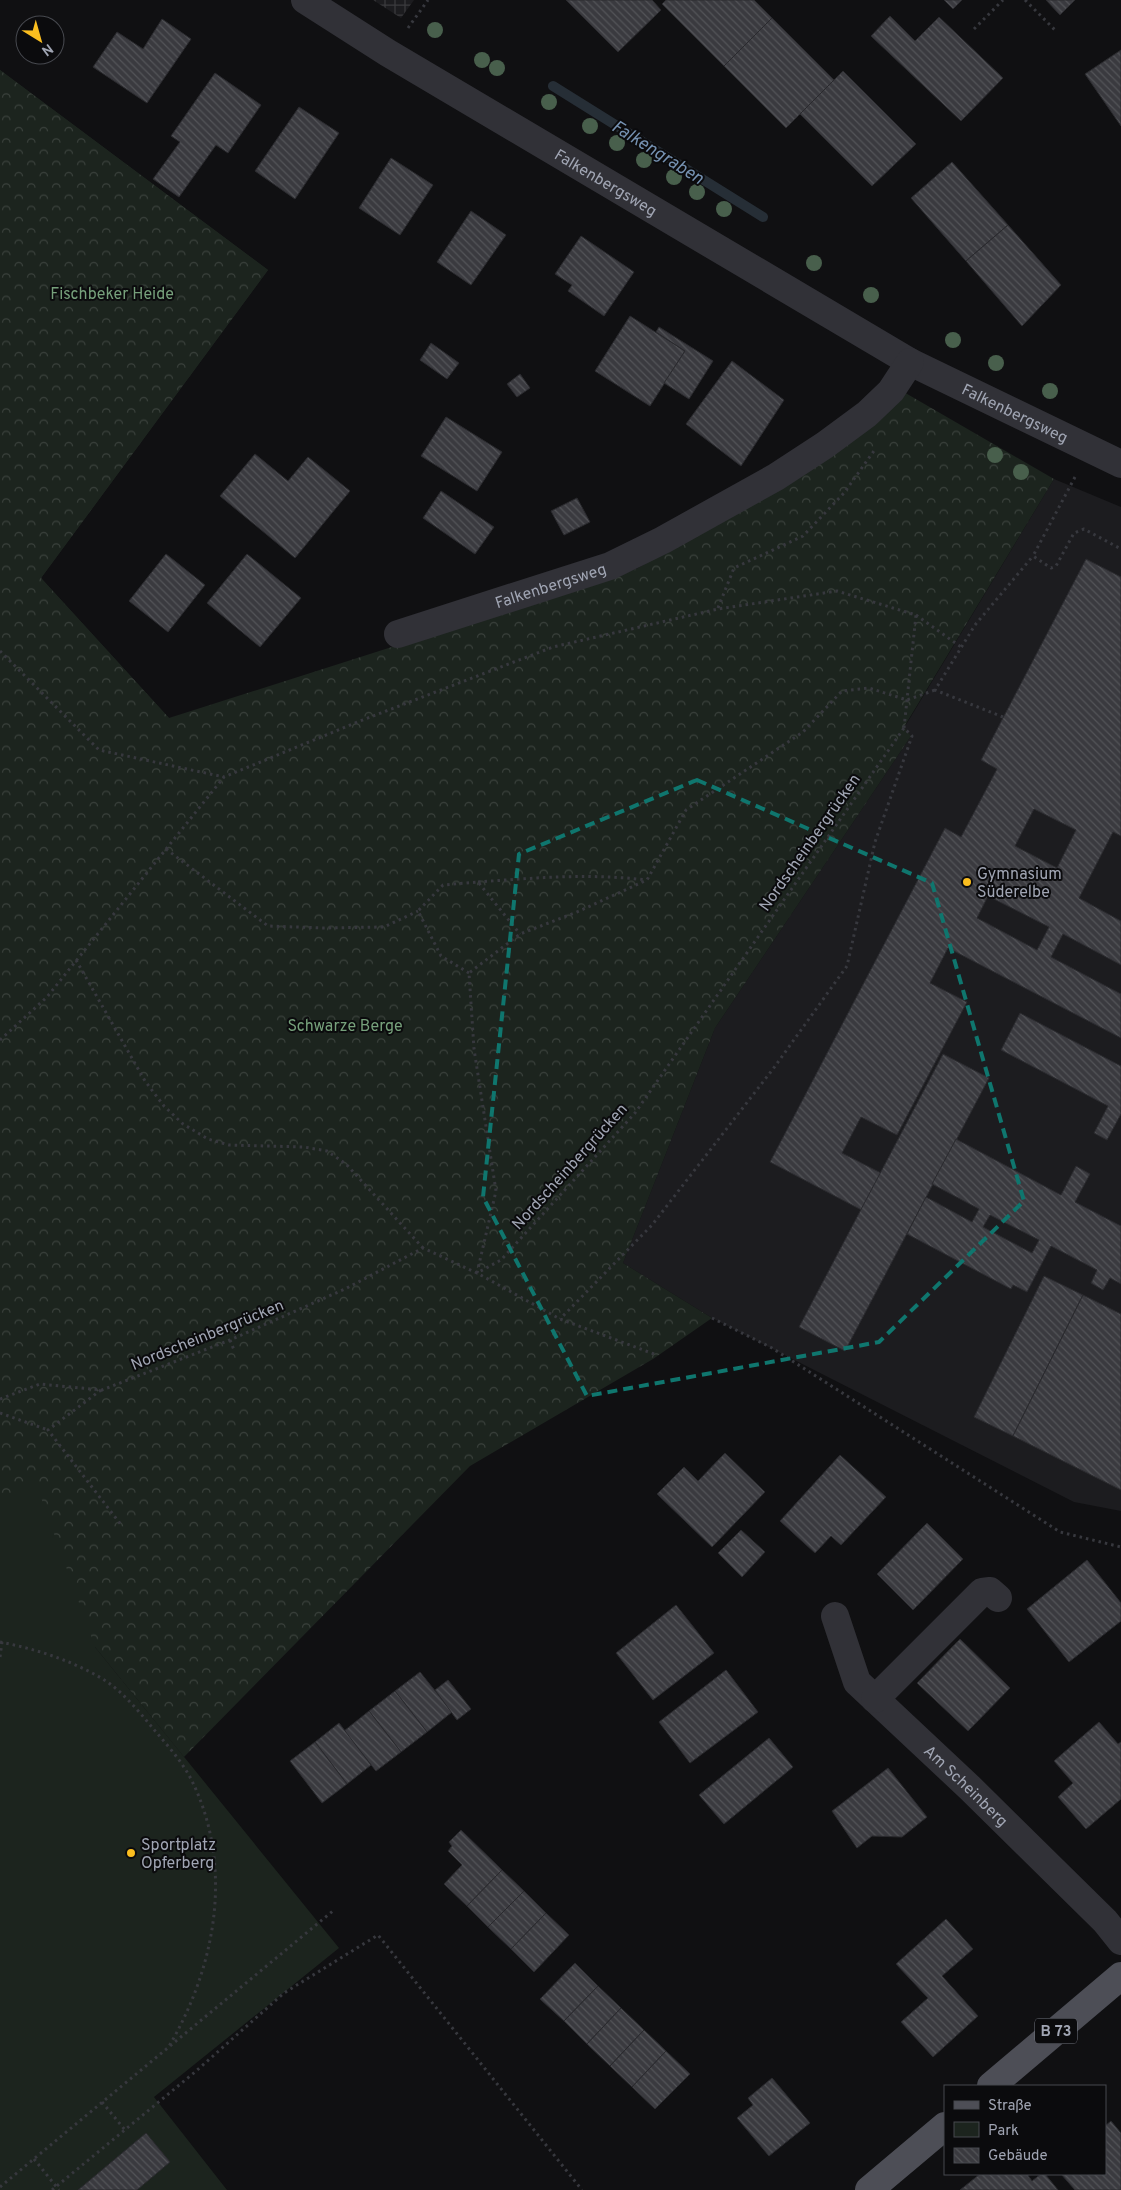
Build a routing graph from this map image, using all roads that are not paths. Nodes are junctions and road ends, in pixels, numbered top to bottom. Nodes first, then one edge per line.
1 (305, 0) edge
2 (910, 362) junction
3 (1121, 464) edge
4 (398, 634) dead end
5 (998, 1598) dead end
6 (835, 1616) dead end
7 (875, 1699) junction
8 (1121, 1941) edge
9 (1121, 1976) edge
10 (993, 2085) edge
11 (944, 2127) edge
12 (869, 2190) edge

1 - 2 street, Falkenbergsweg
2 - 3 street, Falkenbergsweg
2 - 4 street, Falkenbergsweg
5 - 7 street
6 - 7 street, Am Scheinberg
7 - 8 street, Am Scheinberg
9 - 10 main road, B 73
11 - 12 main road

